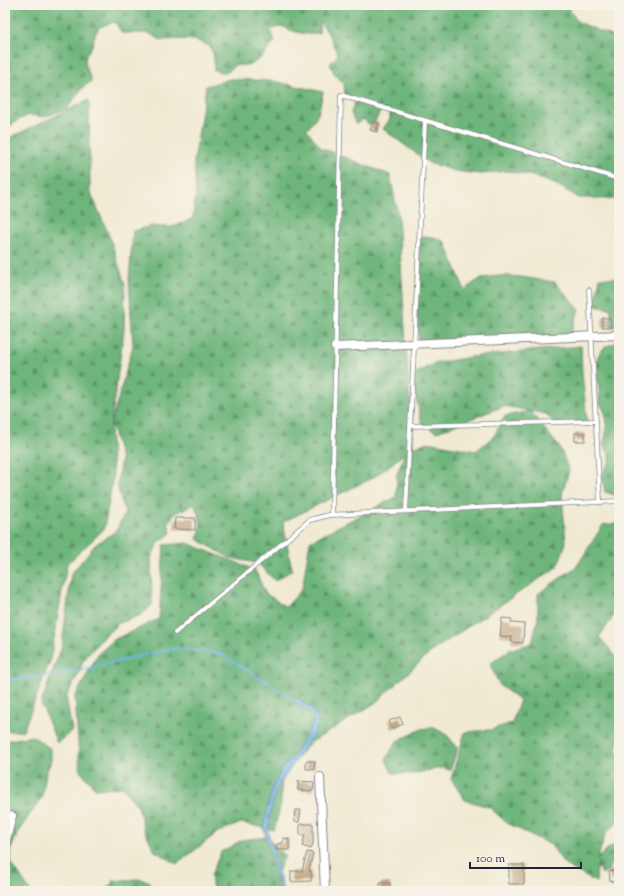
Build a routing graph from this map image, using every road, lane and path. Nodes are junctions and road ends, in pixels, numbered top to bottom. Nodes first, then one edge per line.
1 (425, 121) junction
2 (619, 179) edge
3 (589, 290) dead end
4 (619, 335) edge
5 (592, 336) junction
6 (414, 343) junction
7 (335, 346) junction
8 (596, 421) junction
9 (410, 426) junction
10 (619, 501) edge
11 (600, 502) junction
12 (406, 511) junction
13 (332, 515) junction
14 (175, 633) dead end
15 (320, 777) dead end
16 (12, 816) dead end
17 (5, 842) edge
18 (325, 891) edge

1 - 2 lane
1 - 6 lane
1 - 7 lane
3 - 5 lane
4 - 5 street
5 - 6 street
5 - 8 lane
6 - 7 street
6 - 9 lane
7 - 13 lane
8 - 9 lane
8 - 11 lane
9 - 12 lane
10 - 11 lane
11 - 12 lane
12 - 13 lane
13 - 14 lane
15 - 18 street
16 - 17 street

